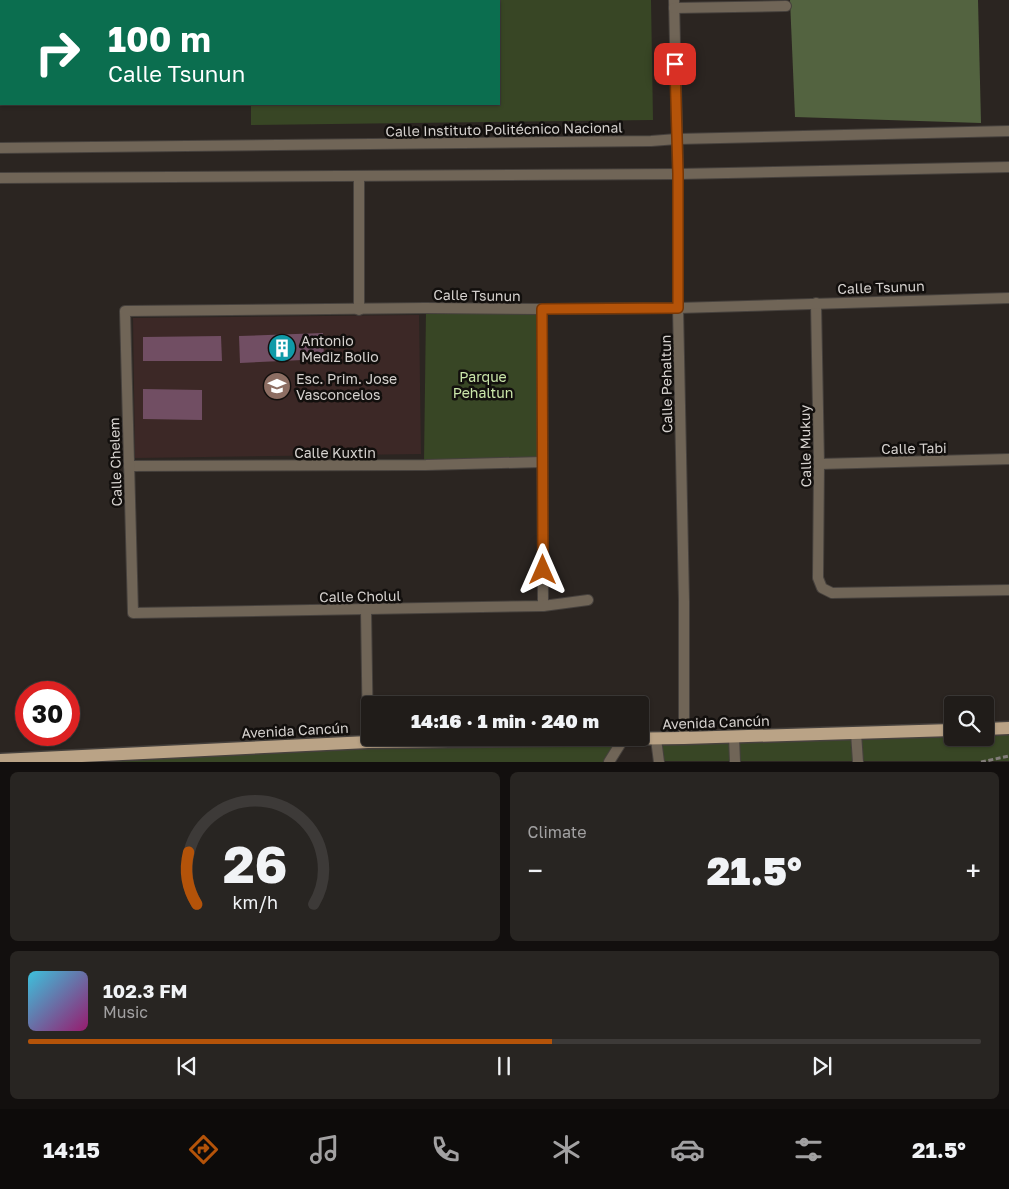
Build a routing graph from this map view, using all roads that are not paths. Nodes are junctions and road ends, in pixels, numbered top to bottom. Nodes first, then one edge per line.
1 (674, 4) edge
2 (786, 6) dead end
3 (1009, 131) edge
4 (677, 139) junction
5 (0, 148) edge
6 (1009, 167) edge
7 (678, 174) junction
8 (359, 177) junction
9 (0, 178) edge
10 (1009, 298) edge
11 (816, 303) junction
12 (678, 308) junction
13 (542, 309) junction
14 (359, 310) junction
15 (125, 311) joint
16 (1009, 459) edge
17 (542, 462) junction
18 (819, 464) junction
19 (129, 466) junction
20 (1009, 590) edge
21 (588, 600) dead end
22 (543, 606) junction
23 (366, 610) junction
24 (133, 613) joint
25 (367, 696) edge
26 (1009, 728) edge
27 (994, 729) edge
28 (944, 730) edge
29 (856, 733) junction
30 (734, 737) junction
31 (684, 738) junction
32 (649, 739) edge
33 (656, 739) junction
34 (361, 742) edge
35 (619, 746) edge
36 (0, 760) edge
37 (609, 762) edge
38 (659, 762) edge
39 (735, 762) edge
40 (858, 762) edge

1 - 2 street
1 - 4 street, Calle Pehaltun
3 - 4 street, Calle Instituto Politécnico Nacional
4 - 5 street, Calle Instituto Politécnico Nacional
4 - 7 street, Calle Pehaltun
6 - 7 street
7 - 8 street
7 - 12 street, Calle Pehaltun
8 - 9 street
8 - 14 street
10 - 11 street, Calle Tsunun
11 - 12 street, Calle Tsunun
11 - 18 street, Calle Mukuy
12 - 13 street, Calle Tsunun
12 - 31 street, Calle Pehaltun
13 - 14 street, Calle Tsunun
13 - 17 street
14 - 15 street, Calle Tsunun
15 - 19 street, Calle Chelem
16 - 18 street, Calle Tabi
17 - 19 street, Calle Kuxtin
17 - 22 street
18 - 20 street, Calle Mukuy
19 - 24 street, Calle Chelem
21 - 22 street, Calle Cholul
22 - 23 street, Calle Cholul
23 - 24 street, Calle Cholul
23 - 25 street
26 - 27 main road
28 - 29 main road, Avenida Cancún
29 - 30 main road, Avenida Cancún
29 - 40 street
30 - 31 main road, Avenida Cancún
30 - 39 street
31 - 33 main road, Avenida Cancún
32 - 33 main road, Avenida Cancún
33 - 38 street
34 - 36 main road, Avenida Cancún
35 - 37 street

